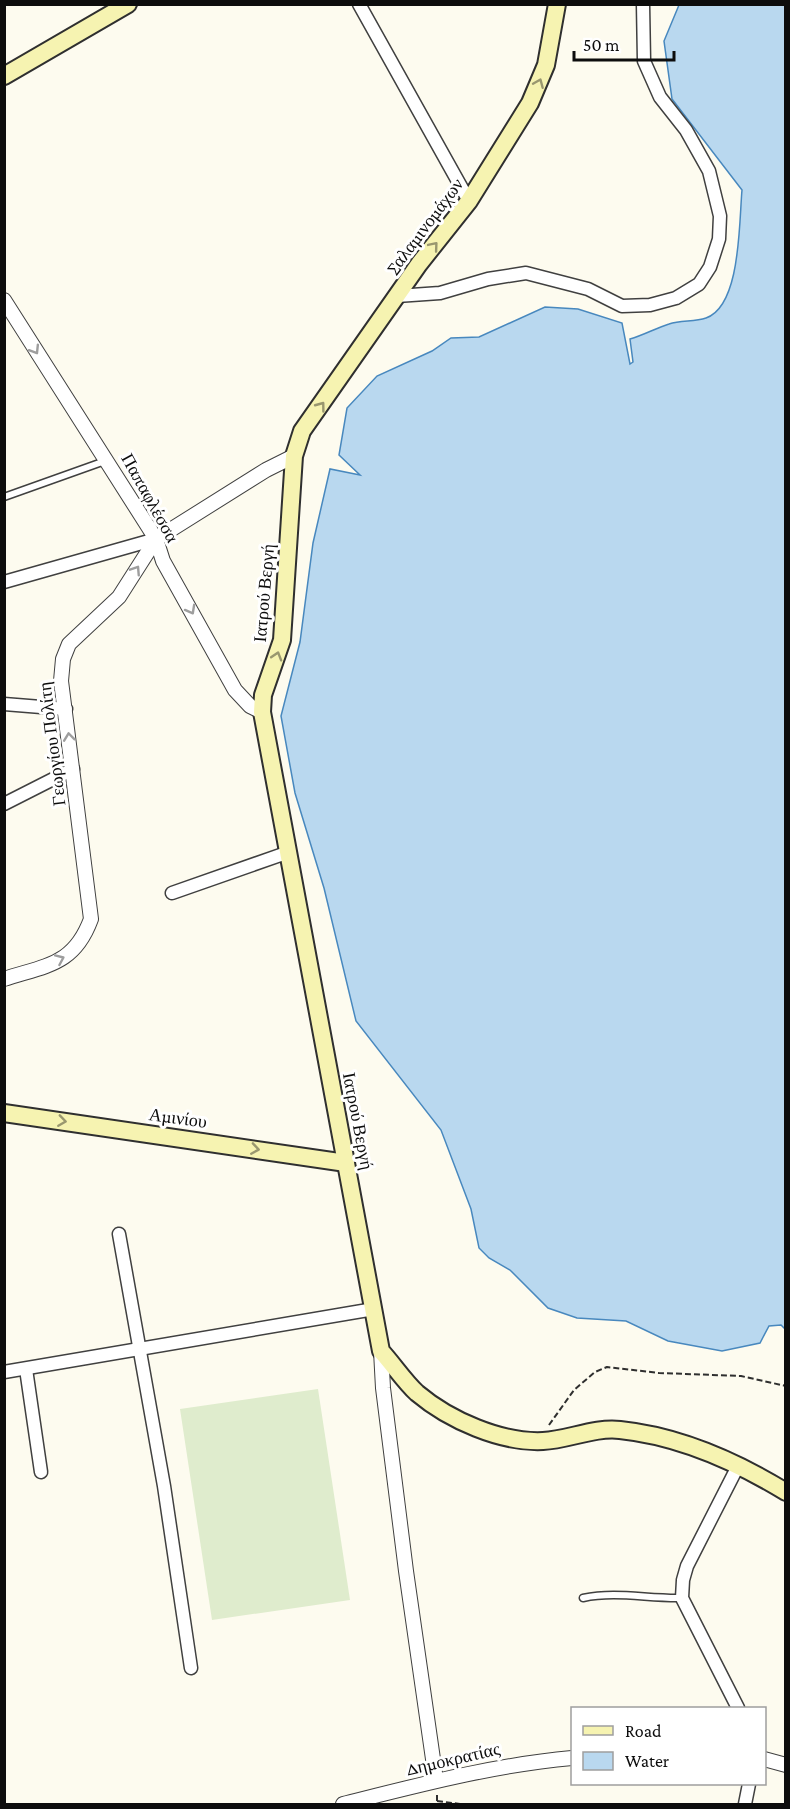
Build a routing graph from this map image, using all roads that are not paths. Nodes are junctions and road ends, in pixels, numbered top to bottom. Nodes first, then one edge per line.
1 (128, 4) edge
2 (359, 4) edge
3 (557, 4) edge
4 (643, 4) edge
5 (4, 76) edge
6 (470, 201) junction
7 (397, 296) junction
8 (4, 300) edge
9 (294, 456) junction
10 (108, 460) junction
11 (4, 497) edge
12 (156, 539) junction
13 (4, 582) edge
14 (4, 704) edge
15 (66, 709) junction
16 (262, 712) junction
17 (73, 769) junction
18 (4, 804) edge
19 (289, 852) junction
20 (172, 893) dead end
21 (4, 979) edge
22 (4, 1113) edge
23 (346, 1162) junction
24 (119, 1234) dead end
25 (374, 1309) junction
26 (141, 1350) junction
27 (381, 1351) junction
28 (26, 1369) junction
29 (4, 1372) edge
30 (738, 1466) junction
31 (41, 1472) dead end
32 (786, 1492) edge
33 (583, 1598) dead end
34 (682, 1598) junction
35 (191, 1668) dead end
36 (737, 1707) edge
37 (571, 1758) edge
38 (766, 1759) edge
39 (786, 1765) edge
40 (436, 1780) junction
41 (748, 1785) edge
42 (343, 1804) edge
43 (745, 1804) edge

1 - 5 main road
2 - 6 street
6 -> 3 main road, Σαλαμινομάχων
4 - 7 street
7 -> 6 main road, Σαλαμινομάχων
9 -> 7 main road, Σαλαμινομάχων
8 -> 10 street, Παπαφλέσσα
9 - 12 street, Γεωργίου Πολίτη
16 -> 9 main road, Ιατρού Βεργή
10 - 11 lane
10 - 12 street, Παπαφλέσσα
12 - 13 street
15 -> 12 street, Γεωργίου Πολίτη
12 -> 16 street, Παπαφλέσσα
14 - 15 street
17 -> 15 street, Γεωργίου Πολίτη
16 - 19 main road, Ιατρού Βεργή
17 - 18 street
21 -> 17 street, Γεωργίου Πολίτη
19 - 20 street
19 - 23 main road, Ιατρού Βεργή
22 -> 23 main road, Αμινίου
23 - 25 main road, Ιατρού Βεργή
24 - 26 street
25 - 26 street
25 - 27 main road, Ιατρού Βεργή
26 - 28 street
26 - 35 street
27 - 30 main road
27 - 40 street
28 - 29 street
28 - 31 street
30 - 32 main road
30 - 34 street
33 - 34 lane
34 - 36 street
37 - 40 street, Δημοκρατίας
38 - 39 street
40 - 42 street, Δημοκρατίας
41 - 43 street

